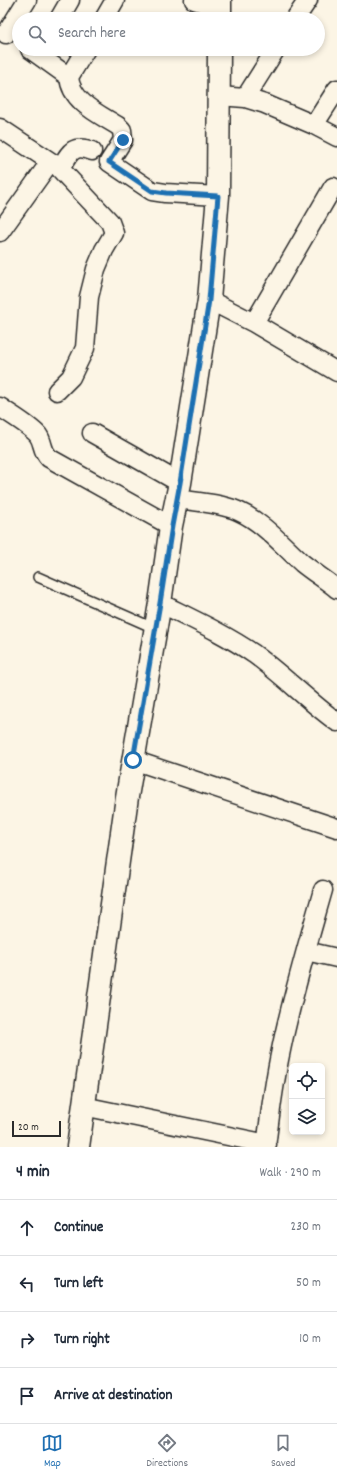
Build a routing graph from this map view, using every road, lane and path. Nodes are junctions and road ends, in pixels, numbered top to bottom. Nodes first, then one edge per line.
1 (27, 0) edge
2 (70, 0) edge
3 (115, 0) edge
4 (194, 0) edge
5 (308, 0) edge
6 (220, 9) edge
7 (20, 12) edge
8 (63, 12) edge
9 (108, 12) edge
10 (300, 12) edge
11 (43, 56) edge
12 (82, 56) edge
13 (219, 56) edge
14 (271, 56) edge
15 (70, 77) junction
16 (337, 89) edge
17 (219, 96) junction
18 (244, 98) junction
19 (314, 125) junction
20 (0, 128) edge
21 (337, 137) edge
22 (101, 157) junction
23 (55, 165) junction
24 (332, 187) dead end
25 (218, 196) junction
26 (0, 232) edge
27 (209, 300) junction
28 (254, 323) junction
29 (337, 372) edge
30 (57, 391) dead end
31 (0, 408) edge
32 (92, 433) dead end
33 (179, 491) junction
34 (172, 526) junction
35 (38, 577) dead end
36 (337, 589) edge
37 (160, 603) junction
38 (156, 629) junction
39 (337, 722) edge
40 (133, 760) junction
41 (337, 828) edge
42 (324, 890) dead end
43 (306, 951) junction
44 (337, 958) edge
45 (83, 1106) junction
46 (267, 1145) edge
47 (78, 1147) edge

1 - 7 street
2 - 8 street
3 - 9 street
4 - 6 street
5 - 10 street
11 - 15 street
12 - 15 street
13 - 17 street
14 - 18 street
15 - 22 street
16 - 19 street
17 - 18 street
17 - 25 street
18 - 19 street
19 - 21 street
20 - 23 street
22 - 23 street
22 - 25 street
23 - 26 street
23 - 30 street
24 - 28 street
25 - 27 street
27 - 28 street
27 - 33 street
28 - 29 street
31 - 34 street
32 - 33 street
33 - 34 street
33 - 36 street
34 - 37 street
35 - 38 lane
37 - 38 street
37 - 39 street
38 - 40 street
40 - 41 street
40 - 45 street
42 - 43 street
43 - 44 street
43 - 46 street
45 - 46 street
45 - 47 street

